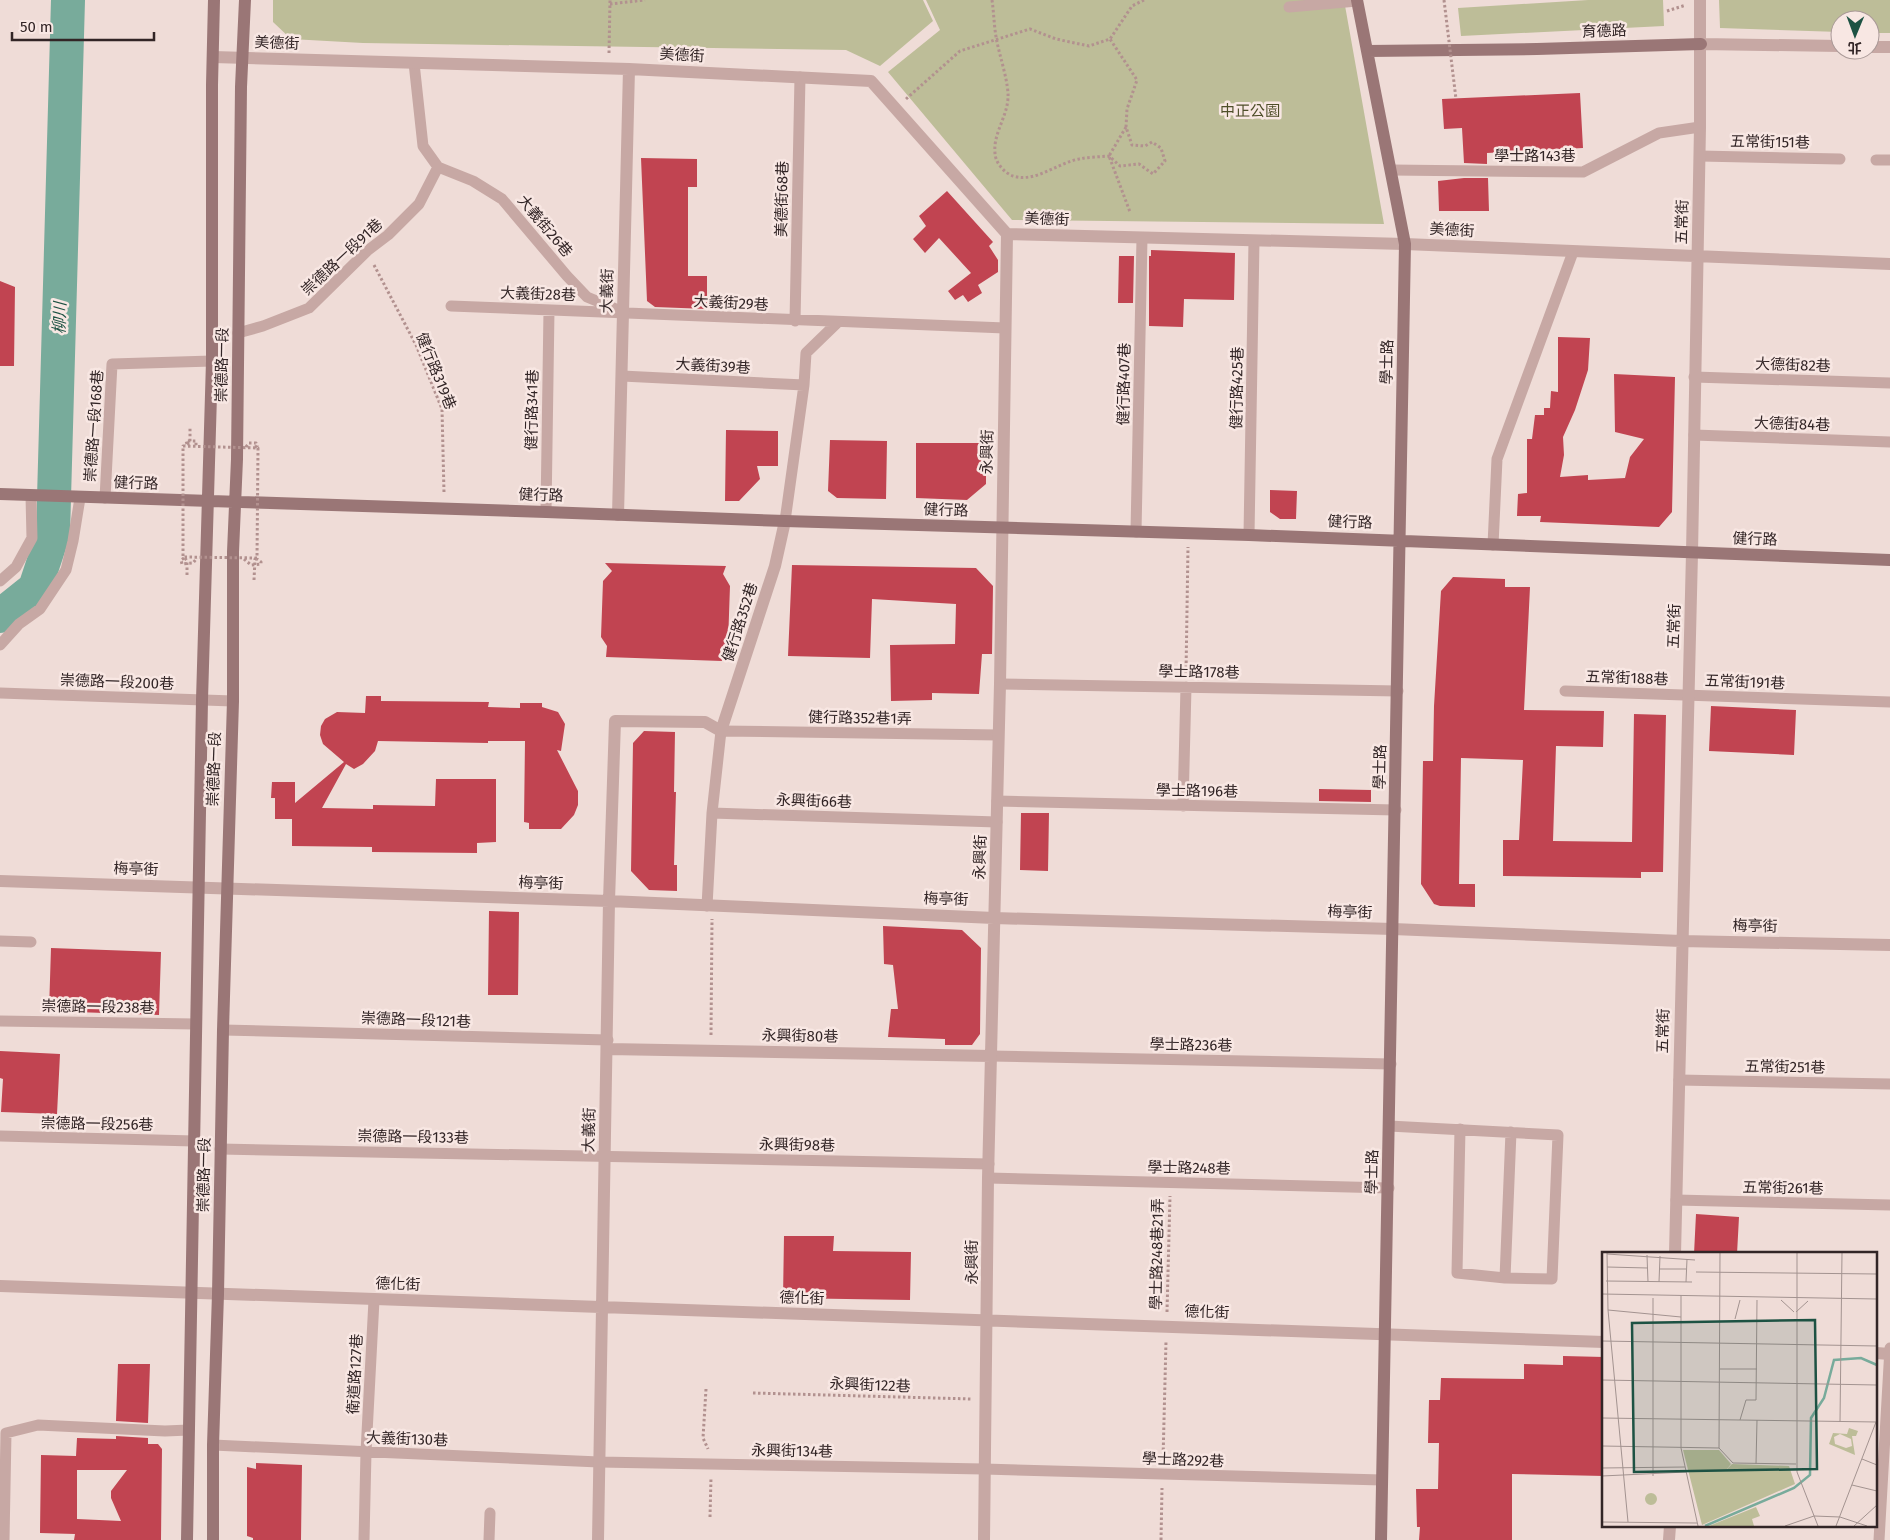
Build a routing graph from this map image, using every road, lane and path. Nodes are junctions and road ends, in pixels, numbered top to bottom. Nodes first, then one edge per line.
1 (214, 0) edge
2 (245, 0) edge
3 (645, 0) edge
4 (992, 0) edge
5 (1144, 0) edge
6 (1444, 0) edge
7 (1700, 0) edge
8 (1357, 1) edge
9 (610, 2) edge
10 (1292, 3) edge
11 (996, 39) junction
12 (1110, 39) junction
13 (1701, 44) junction
14 (1830, 46) edge
15 (1368, 51) junction
16 (213, 57) junction
17 (242, 58) junction
18 (414, 63) junction
19 (608, 68) junction
20 (629, 69) junction
21 (800, 77) junction
22 (1456, 99) dead end
23 (896, 108) junction
24 (1126, 127) junction
25 (1700, 128) junction
26 (1109, 156) junction
27 (1700, 156) junction
28 (1840, 159) dead end
29 (1876, 160) dead end
30 (1890, 160) edge
31 (438, 166) junction
32 (1391, 170) junction
33 (1130, 212) dead end
34 (1007, 234) junction
35 (1142, 238) junction
36 (1254, 241) junction
37 (1405, 244) junction
38 (367, 251) junction
39 (1573, 252) junction
40 (1697, 256) junction
41 (1890, 264) edge
42 (451, 306) dead end
43 (549, 310) junction
44 (623, 312) junction
45 (795, 321) junction
46 (838, 322) junction
47 (1005, 328) junction
48 (238, 333) junction
49 (212, 361) junction
50 (622, 376) junction
51 (1694, 377) junction
52 (1890, 383) edge
53 (804, 385) junction
54 (190, 428) dead end
55 (1694, 435) junction
56 (1890, 442) edge
57 (196, 446) junction
58 (255, 447) dead end
59 (245, 448) junction
60 (0, 494) edge
61 (34, 496) junction
62 (75, 498) junction
63 (105, 498) junction
64 (208, 502) junction
65 (235, 502) junction
66 (444, 508) junction
67 (546, 512) junction
68 (618, 515) junction
69 (785, 521) junction
70 (1001, 528) junction
71 (1136, 532) junction
72 (1188, 533) junction
73 (1249, 535) junction
74 (1400, 541) junction
75 (1493, 545) junction
76 (1692, 553) junction
77 (197, 557) junction
78 (243, 558) junction
79 (1890, 560) edge
80 (187, 576) dead end
81 (0, 580) edge
82 (254, 580) dead end
83 (0, 646) edge
84 (1000, 684) junction
85 (1186, 686) junction
86 (1398, 691) junction
87 (1565, 691) dead end
88 (0, 693) edge
89 (1688, 696) junction
90 (202, 700) junction
91 (233, 701) junction
92 (1890, 702) edge
93 (721, 731) junction
94 (998, 735) junction
95 (997, 801) junction
96 (1183, 806) junction
97 (1396, 810) junction
98 (712, 813) junction
99 (997, 822) junction
100 (0, 881) edge
101 (199, 887) junction
102 (227, 888) junction
103 (609, 901) junction
104 (707, 906) junction
105 (994, 918) junction
106 (1393, 929) junction
107 (0, 941) edge
108 (1681, 941) junction
109 (31, 942) dead end
110 (1890, 946) edge
111 (0, 1021) edge
112 (195, 1024) junction
113 (223, 1030) junction
114 (608, 1045) junction
115 (711, 1051) junction
116 (992, 1056) junction
117 (1390, 1064) junction
118 (1679, 1080) junction
119 (1890, 1084) edge
120 (1389, 1126) junction
121 (1460, 1129) junction
122 (1511, 1132) junction
123 (0, 1136) edge
124 (194, 1141) junction
125 (220, 1149) junction
126 (605, 1156) junction
127 (989, 1164) junction
128 (988, 1178) junction
129 (1170, 1183) junction
130 (1389, 1188) junction
131 (1676, 1200) junction
132 (1890, 1205) edge
133 (1675, 1252) edge
134 (1505, 1278) junction
135 (0, 1286) edge
136 (191, 1292) junction
137 (218, 1294) junction
138 (374, 1300) junction
139 (602, 1307) junction
140 (987, 1320) junction
141 (1166, 1326) junction
142 (1386, 1334) junction
143 (1602, 1342) edge
144 (1890, 1348) edge
145 (1890, 1354) edge
146 (753, 1393) dead end
147 (986, 1400) junction
148 (189, 1430) junction
149 (213, 1445) junction
150 (366, 1452) junction
151 (599, 1462) junction
152 (984, 1469) junction
153 (1162, 1474) junction
154 (1382, 1480) junction
155 (1885, 1503) edge
156 (490, 1513) dead end
157 (4, 1540) edge
158 (187, 1540) edge
159 (213, 1540) edge
160 (364, 1540) edge
161 (489, 1540) edge
162 (598, 1540) edge
163 (984, 1540) edge
164 (1160, 1540) edge
165 (1381, 1540) edge
166 (1879, 1540) edge

1 - 16 street, 崇德路一段
2 - 17 street, 崇德路一段
3 - 9 path
4 - 11 path
5 - 12 path
6 - 22 path, bridge
7 - 13 street, 五常街
8 - 10 lane
8 - 15 street, 學士路
9 - 19 path
11 - 12 path
11 - 23 path
11 - 26 path
12 - 24 path
13 - 14 street, 育德路
13 - 15 street, 育德路
13 - 25 street, 五常街
15 - 32 street, 學士路
16 - 17 street, 美德街
16 - 49 street, 崇德路一段
17 - 18 street, 美德街
17 - 48 street, 崇德路一段
18 - 19 street, 美德街
18 - 31 lane
19 - 20 street, 美德街
20 - 21 street, 美德街
20 - 44 street, 大義街
21 - 23 street, 美德街
21 - 45 lane, 美德街68巷
23 - 34 street, 美德街
24 - 26 path
24 - 26 path
25 - 27 street, 五常街
25 - 32 lane, 學士路143巷
26 - 33 path
27 - 28 lane, 五常街151巷
27 - 40 street, 五常街
29 - 30 lane
31 - 38 lane, 崇德路一段91巷
31 - 44 lane, 大義街26巷
32 - 37 street, 學士路
34 - 35 street, 美德街
34 - 47 street, 永興街
35 - 36 street, 美德街
35 - 71 lane, 健行路407巷
36 - 37 street, 美德街
36 - 73 lane, 健行路425巷
37 - 39 street, 美德街
37 - 74 street, 學士路
38 - 48 lane, 崇德路一段91巷
38 - 66 path, 健行路319巷
39 - 40 street, 美德街
39 - 75 lane
40 - 41 street, 美德街
40 - 51 street, 五常街
42 - 43 lane, 大義街28巷
43 - 44 lane, 大義街28巷
43 - 67 lane, 健行路341巷
44 - 45 lane, 大義街29巷
44 - 50 street, 大義街
45 - 46 lane, 大義街29巷
46 - 47 lane, 大義街29巷
46 - 53 lane
47 - 70 street, 永興街
48 - 65 street, 崇德路一段
49 - 63 lane, 崇德路一段168巷
49 - 64 street, 崇德路一段
50 - 53 lane, 大義街39巷
50 - 68 street, 大義街
51 - 52 lane, 大德街82巷
51 - 55 street, 五常街
53 - 69 lane
54 - 57 path, bridge
55 - 56 lane, 大德街84巷
55 - 76 street, 五常街
57 - 59 path, bridge
57 - 77 path, bridge
58 - 59 path, bridge
59 - 78 path, bridge
60 - 61 street, 健行路
61 - 62 street, 健行路
61 - 81 lane
62 - 63 street, 健行路
62 - 83 lane
63 - 64 street, 健行路
64 - 65 street, 健行路
64 - 90 street, 崇德路一段
65 - 66 street, 健行路
65 - 91 street, 崇德路一段
66 - 67 street, 健行路
67 - 68 street, 健行路
68 - 69 street, 健行路
69 - 70 street, 健行路
69 - 93 street, 健行路352巷
70 - 71 street, 健行路
70 - 84 street, 永興街
71 - 72 street, 健行路
72 - 73 street, 健行路
72 - 85 path
73 - 74 street, 健行路
74 - 75 street, 健行路
74 - 86 street, 學士路
75 - 76 street, 健行路
76 - 79 street, 健行路
76 - 89 street, 五常街
77 - 78 path, bridge
77 - 80 path, bridge
78 - 82 path, bridge
84 - 85 lane, 學士路178巷
84 - 94 street, 永興街
85 - 86 lane, 學士路178巷
85 - 96 lane
86 - 97 street, 學士路
87 - 89 lane, 五常街188巷
88 - 90 lane, 崇德路一段200巷
89 - 92 lane, 五常街191巷
89 - 108 street, 五常街
90 - 91 lane, 崇德路一段200巷
90 - 101 street, 崇德路一段
91 - 102 street, 崇德路一段
93 - 94 lane, 健行路352巷1弄
93 - 98 lane
93 - 103 street, 大義街
94 - 95 street, 永興街
95 - 96 lane, 學士路196巷
95 - 99 street, 永興街
96 - 97 lane, 學士路196巷
97 - 106 street, 學士路
98 - 99 lane, 永興街66巷
98 - 104 lane
99 - 105 street, 永興街
100 - 101 street, 梅亭街
101 - 102 street, 梅亭街
101 - 112 street, 崇德路一段
102 - 103 street, 梅亭街
102 - 113 street, 崇德路一段
103 - 104 street, 梅亭街
103 - 114 street, 大義街
104 - 105 street, 梅亭街
104 - 115 path
105 - 106 street, 梅亭街
105 - 116 street, 永興街
106 - 108 street, 梅亭街
106 - 117 street, 學士路
107 - 109 lane
108 - 110 street, 梅亭街
108 - 118 street, 五常街
111 - 112 lane, 崇德路一段238巷
112 - 124 street, 崇德路一段
113 - 114 lane, 崇德路一段121巷
113 - 125 street, 崇德路一段
114 - 115 street, 永興街80巷
114 - 126 street, 大義街
115 - 116 street, 永興街80巷
116 - 117 lane, 學士路236巷
116 - 127 street, 永興街
117 - 120 street, 學士路
118 - 119 lane, 五常街251巷
118 - 131 street, 五常街
120 - 121 lane
120 - 130 street, 學士路
121 - 122 lane
121 - 134 lane
122 - 134 lane
122 - 134 lane
123 - 124 lane, 崇德路一段256巷
124 - 136 street, 崇德路一段
125 - 126 lane, 崇德路一段133巷
125 - 137 street, 崇德路一段
126 - 127 lane, 永興街98巷
126 - 139 street, 大義街
127 - 128 street, 永興街
128 - 129 lane, 學士路248巷
128 - 140 street, 永興街
129 - 130 lane, 學士路248巷
129 - 141 path, 學士路248巷21弄
130 - 142 street, 學士路
131 - 132 lane, 五常街261巷
131 - 133 street, 五常街
135 - 136 street, 德化街
136 - 137 street, 德化街
136 - 148 street, 崇德路一段
137 - 138 street, 德化街
137 - 149 street, 崇德路一段
138 - 139 street, 德化街
138 - 150 lane, 衛道路127巷
139 - 140 street, 德化街
139 - 151 street, 大義街
140 - 141 street, 德化街
140 - 147 street, 永興街
141 - 142 street, 德化街
141 - 153 path, 學士路248巷21弄
142 - 143 street, 德化街
142 - 154 street, 學士路
144 - 145 lane
145 - 155 lane
146 - 147 path, 永興街122巷
147 - 152 street, 永興街
148 - 157 lane
148 - 158 street, 崇德路一段
149 - 150 lane, 大義街130巷
149 - 159 street, 崇德路一段
150 - 151 lane, 大義街130巷
150 - 160 lane, 衛道路127巷
151 - 152 lane, 永興街134巷
151 - 162 street, 大義街
152 - 153 lane, 學士路292巷
152 - 163 street, 永興街
153 - 154 lane, 學士路292巷
153 - 164 path, 學士路248巷21弄
154 - 165 street, 學士路
155 - 166 lane
156 - 161 lane

